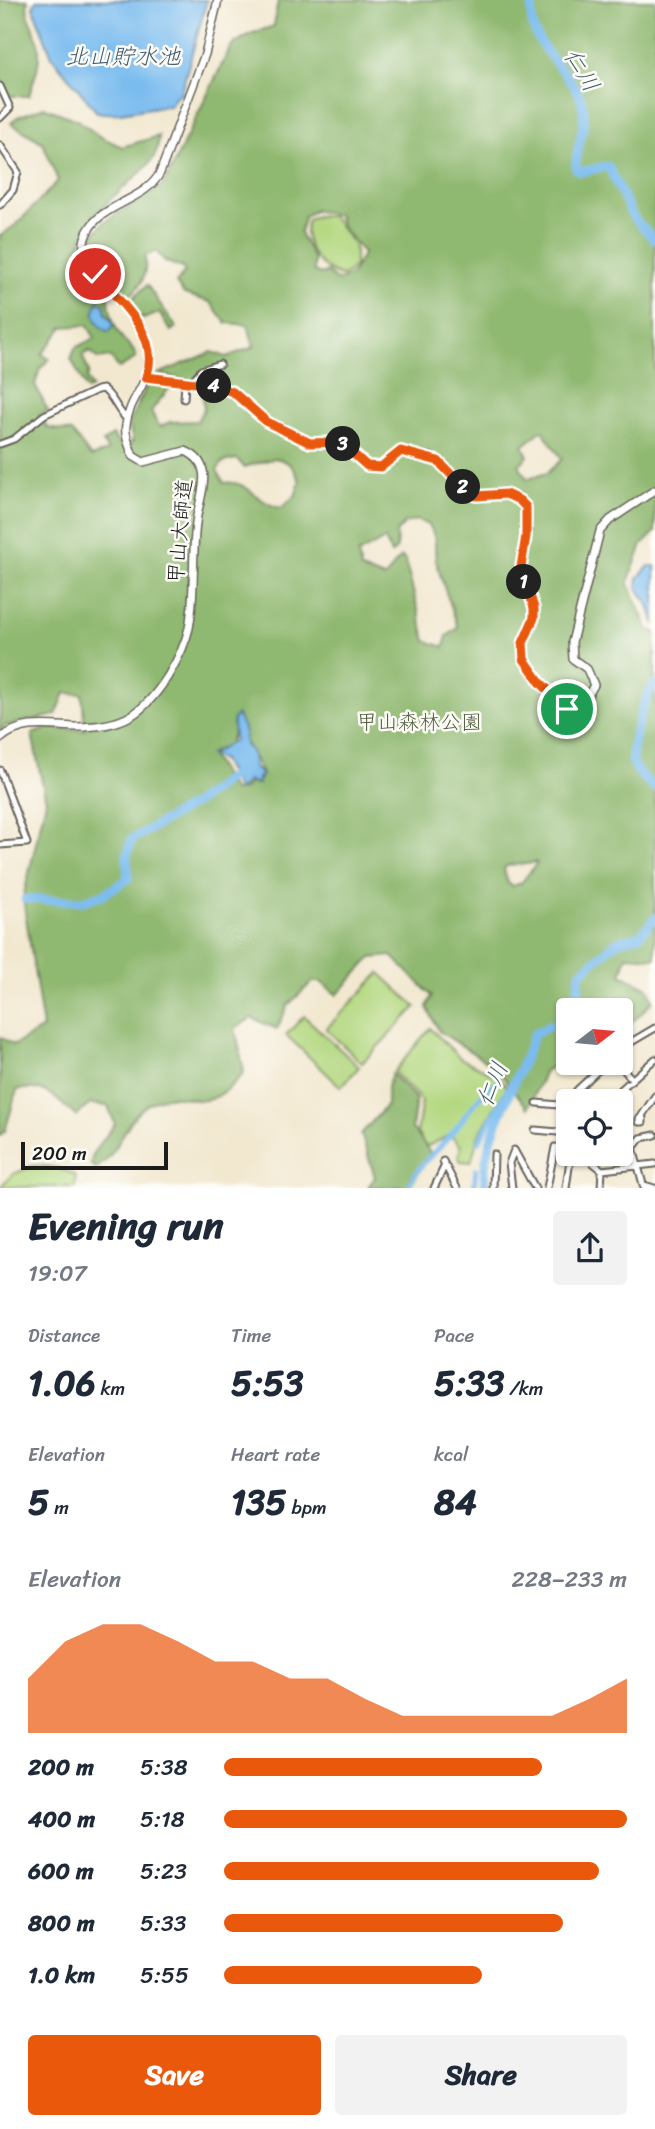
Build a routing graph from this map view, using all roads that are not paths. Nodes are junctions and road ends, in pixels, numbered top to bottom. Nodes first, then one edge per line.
1 (218, 0) edge
2 (0, 86) edge
3 (0, 118) edge
4 (0, 145) edge
5 (0, 205) edge
6 (220, 364) dead end
7 (146, 377) junction
8 (188, 382) junction
9 (184, 399) dead end
10 (127, 419) junction
11 (0, 444) edge
12 (655, 490) edge
13 (0, 739) edge
14 (0, 770) edge
15 (0, 845) edge
16 (655, 1028) edge
17 (634, 1040) edge
18 (654, 1060) edge
19 (593, 1075) edge
20 (628, 1075) edge
21 (632, 1079) junction
22 (578, 1089) edge
23 (621, 1089) edge
24 (655, 1096) edge
25 (537, 1103) dead end
26 (556, 1103) edge
27 (641, 1117) dead end
28 (534, 1130) dead end
29 (556, 1132) edge
30 (655, 1135) edge
31 (556, 1147) edge
32 (494, 1154) dead end
33 (655, 1164) edge
34 (568, 1166) edge
35 (597, 1166) edge
36 (639, 1166) junction
37 (602, 1170) junction
38 (644, 1186) edge
39 (434, 1188) edge
40 (457, 1188) edge
41 (494, 1188) edge
42 (512, 1188) edge
43 (535, 1188) edge
44 (547, 1188) edge
45 (566, 1188) edge
46 (601, 1188) edge
47 (654, 1188) edge

1 - 7 street
2 - 3 street
4 - 5 street
6 - 8 street
7 - 8 street
7 - 10 street
8 - 9 street
8 - 12 street
10 - 11 street
10 - 13 street, 甲山大師道
14 - 15 street
16 - 17 street
18 - 21 street
19 - 22 street
20 - 21 street
21 - 23 street
24 - 27 street
25 - 26 street
28 - 29 street
30 - 36 street
31 - 44 street
32 - 41 street
33 - 36 street
34 - 45 street
35 - 37 street
36 - 37 street
36 - 38 street
37 - 46 street
38 - 47 street
39 - 40 street
42 - 43 street

